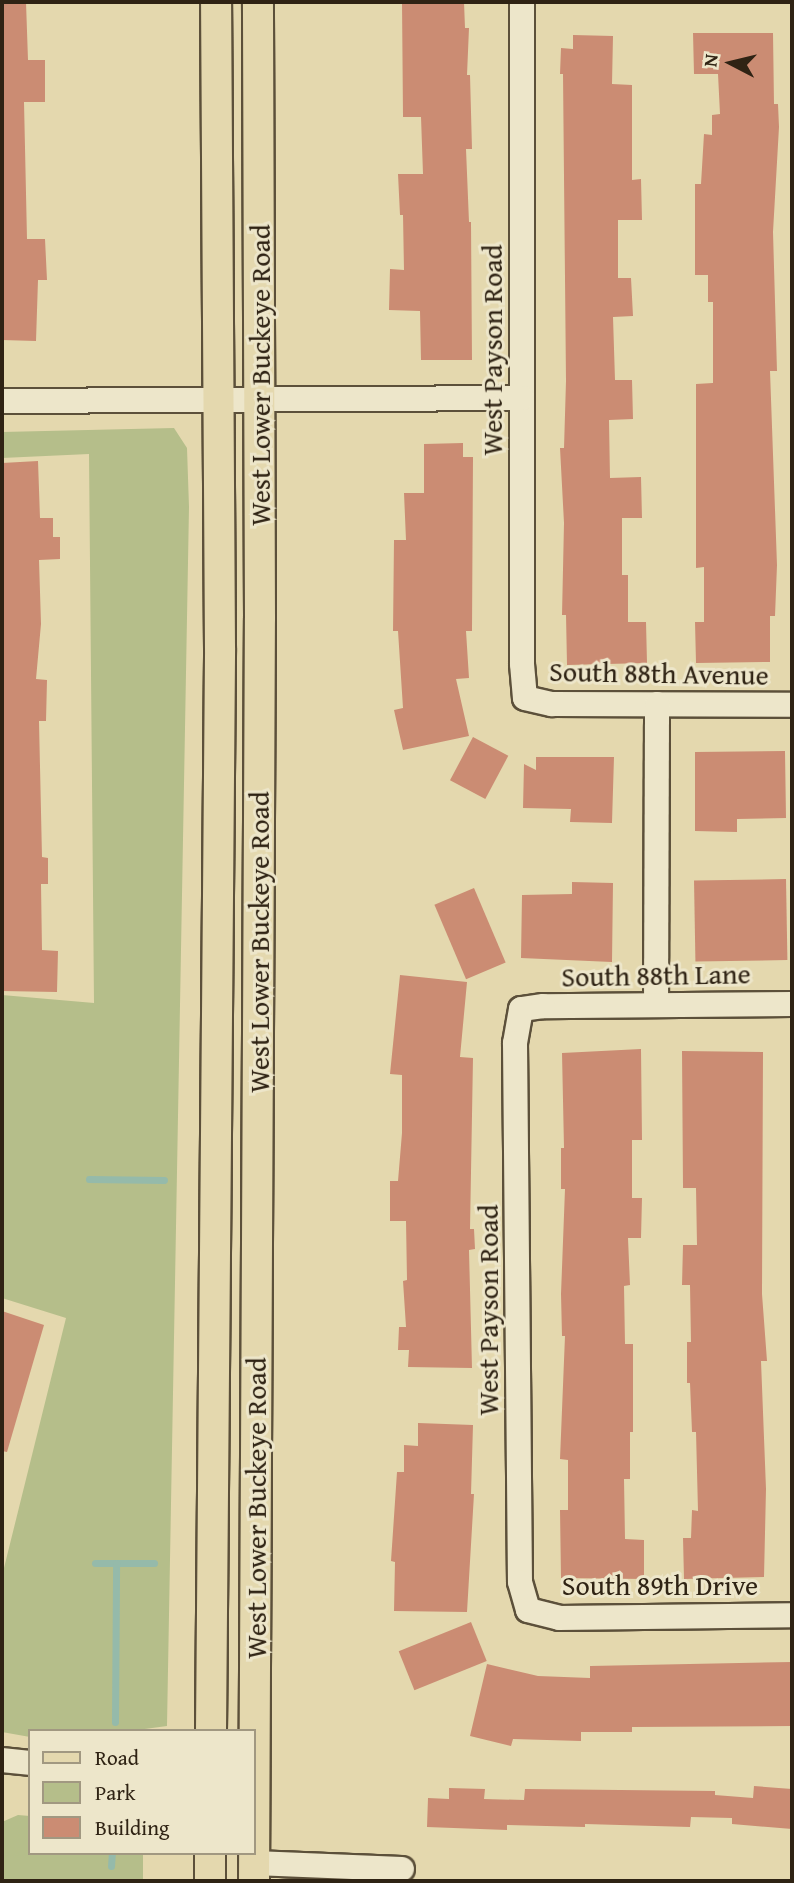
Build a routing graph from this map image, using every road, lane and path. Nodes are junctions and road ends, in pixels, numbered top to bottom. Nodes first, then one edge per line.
1 (216, 2) edge
2 (258, 2) edge
3 (522, 2) edge
4 (219, 398) junction
5 (261, 398) junction
6 (522, 398) junction
7 (2, 401) edge
8 (525, 698) joint
9 (657, 704) junction
10 (792, 705) edge
11 (656, 1003) junction
12 (792, 1004) edge
13 (521, 1009) joint
14 (528, 1610) joint
15 (792, 1615) edge
16 (211, 1729) edge
17 (254, 1729) edge
18 (2, 1760) edge
19 (28, 1763) edge
20 (210, 1855) edge
21 (402, 1870) dead end
22 (254, 1872) edge
23 (210, 1881) edge

1 - 4 main road, West Lower Buckeye Road
2 - 5 main road, West Lower Buckeye Road
3 - 6 street, West Payson Road
4 - 5 street
4 - 7 street
4 - 16 main road, West Lower Buckeye Road
5 - 6 street
5 - 17 main road, West Lower Buckeye Road
6 - 8 street, West Payson Road
8 - 9 street, South 88th Avenue
9 - 10 street, South 88th Avenue
9 - 11 street
11 - 12 street, South 88th Lane
11 - 13 street, South 88th Lane
13 - 14 street, West Payson Road
14 - 15 street, South 89th Drive
18 - 19 street
20 - 23 main road
21 - 22 street

